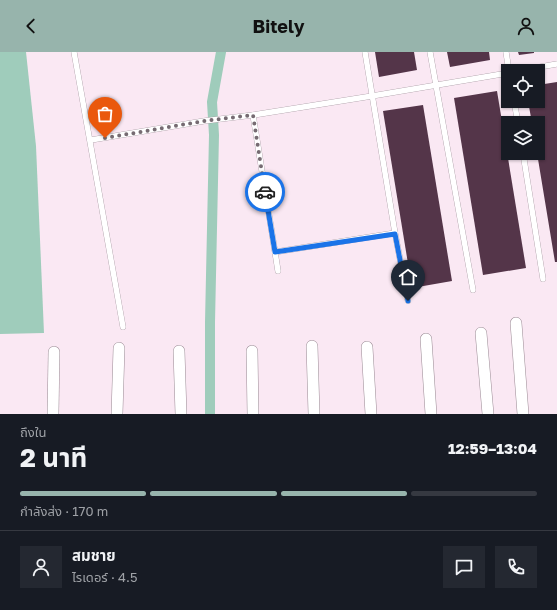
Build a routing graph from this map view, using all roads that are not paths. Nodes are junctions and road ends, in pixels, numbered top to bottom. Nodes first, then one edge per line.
1 (74, 52) edge
2 (365, 52) edge
3 (430, 52) edge
4 (506, 52) edge
5 (508, 64) edge
6 (557, 64) edge
7 (545, 66) edge
8 (501, 73) edge
9 (435, 85) junction
10 (372, 96) junction
11 (253, 115) junction
12 (91, 140) junction
13 (524, 160) edge
14 (395, 234) junction
15 (275, 252) junction
16 (278, 271) dead end
17 (543, 279) dead end
18 (473, 290) dead end
19 (408, 301) dead end
20 (516, 323) dead end
21 (123, 327) dead end
22 (481, 333) dead end
23 (426, 339) dead end
24 (312, 346) dead end
25 (367, 347) dead end
26 (120, 348) dead end
27 (179, 351) dead end
28 (252, 351) dead end
29 (54, 352) dead end
30 (53, 414) edge
31 (117, 414) edge
32 (181, 414) edge
33 (253, 414) edge
34 (314, 414) edge
35 (371, 414) edge
36 (431, 414) edge
37 (488, 414) edge
38 (523, 414) edge

1 - 12 lane
2 - 10 lane
3 - 9 lane
4 - 5 lane
6 - 7 lane
8 - 9 lane
9 - 10 lane
9 - 18 lane
10 - 11 lane
10 - 14 lane
11 - 12 lane
11 - 15 lane
12 - 21 lane
13 - 17 lane
14 - 15 lane
14 - 19 lane
15 - 16 lane
20 - 38 street
22 - 37 street
23 - 36 street
24 - 34 street
25 - 35 street
26 - 31 street
27 - 32 street
28 - 33 street
29 - 30 street

